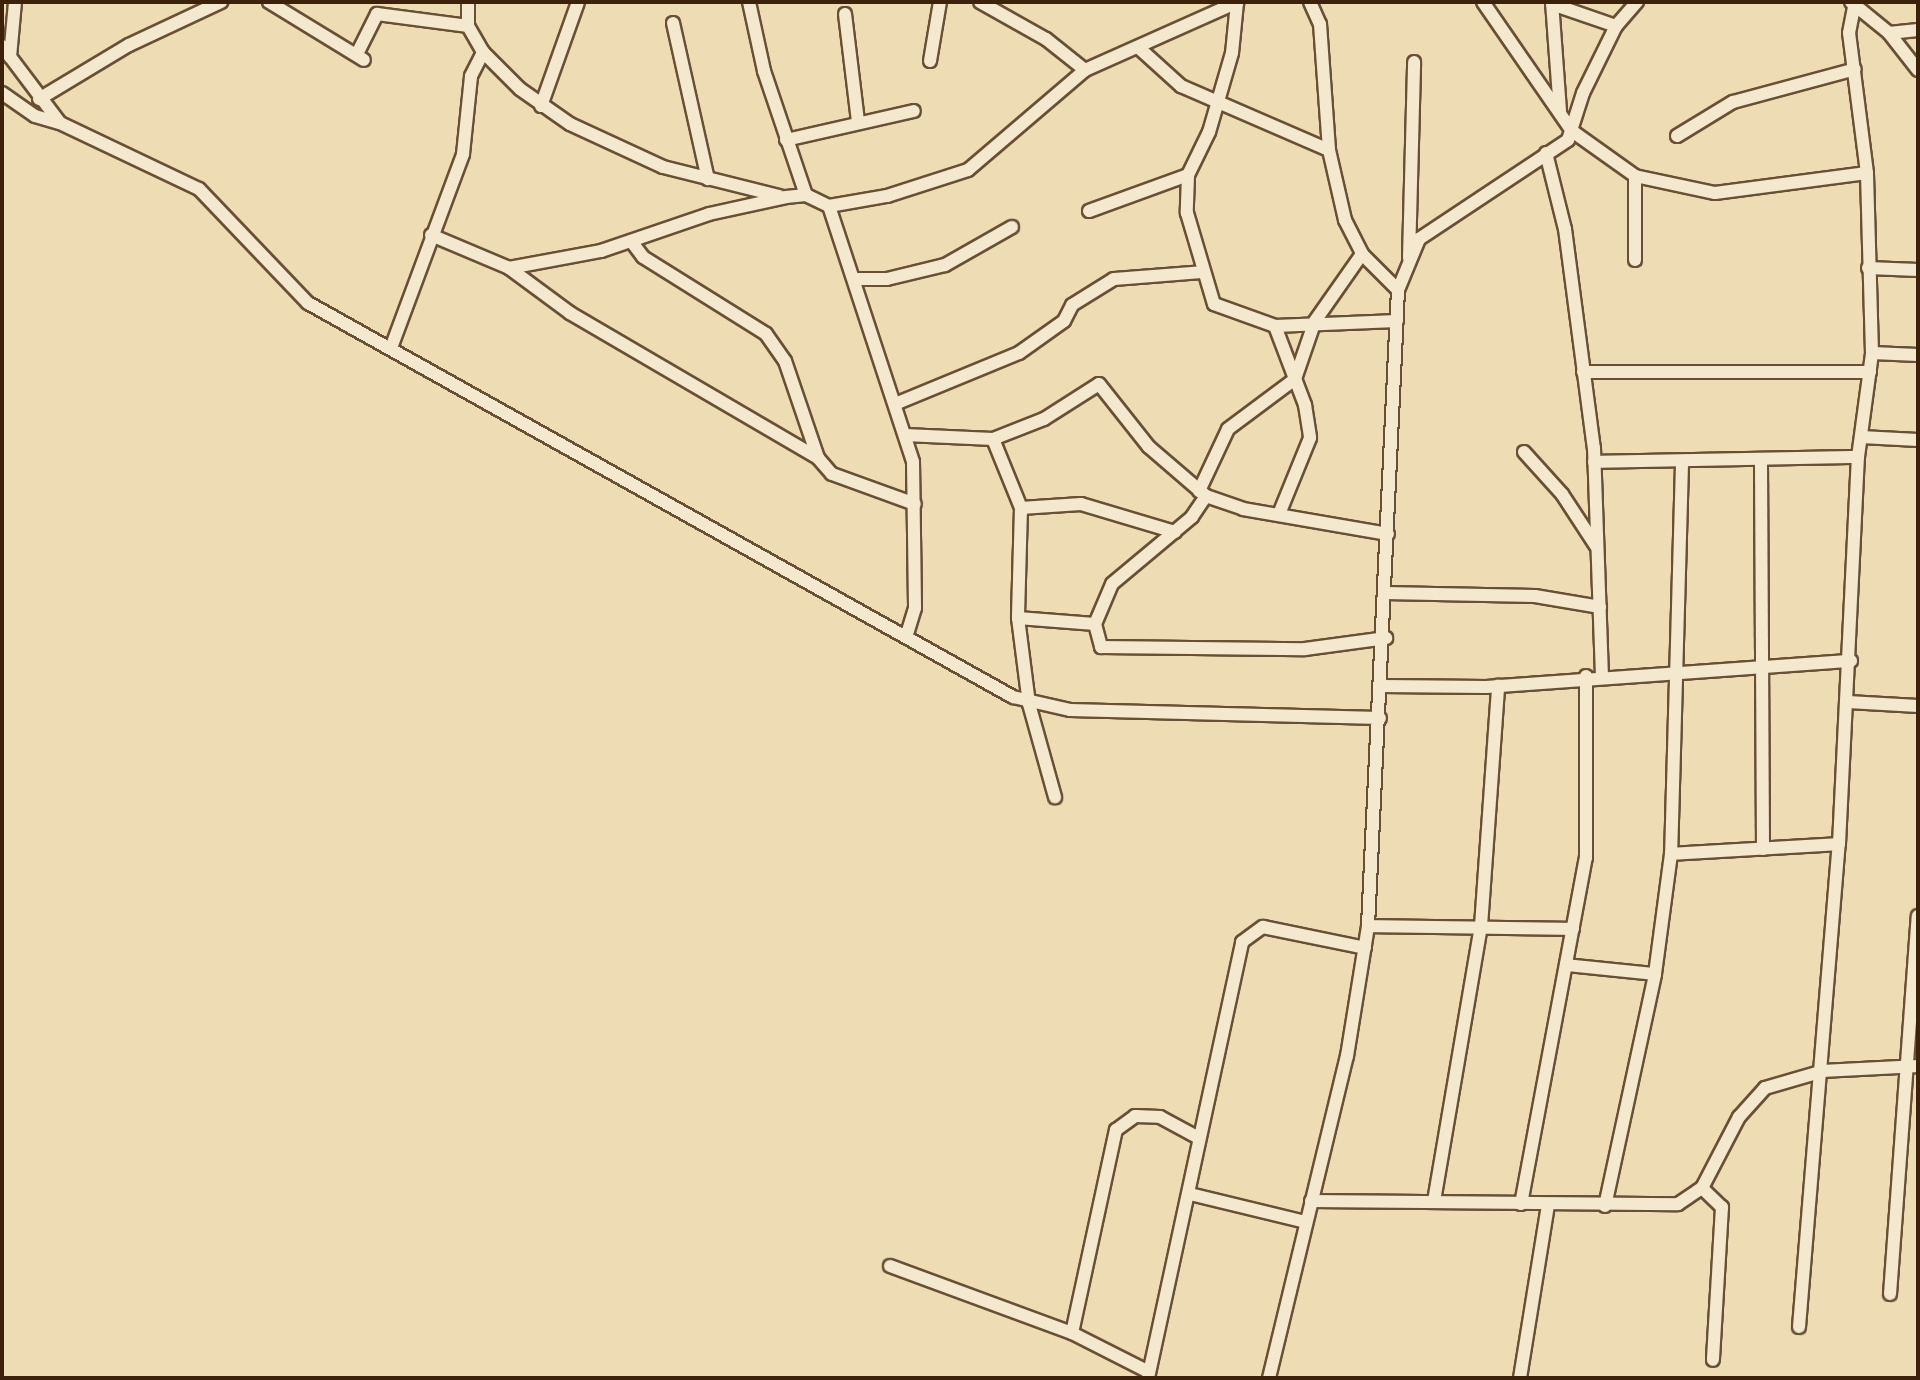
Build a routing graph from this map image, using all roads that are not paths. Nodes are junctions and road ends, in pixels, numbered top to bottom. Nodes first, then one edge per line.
1 (15, 2) edge
2 (221, 2) edge
3 (269, 2) edge
4 (468, 2) edge
5 (578, 2) edge
6 (749, 2) edge
7 (940, 2) edge
8 (980, 2) edge
9 (1014, 2) edge
10 (1237, 2) edge
11 (1310, 2) edge
12 (1483, 2) edge
13 (1637, 2) edge
14 (1552, 3) edge
15 (1853, 4) edge
16 (845, 14) dead end
17 (1015, 18) junction
18 (673, 23) dead end
19 (468, 26) junction
20 (1616, 26) junction
21 (1918, 30) edge
22 (1889, 33) junction
23 (2, 46) edge
24 (1139, 48) junction
25 (483, 52) junction
26 (10, 57) junction
27 (930, 61) dead end
28 (1414, 62) dead end
29 (1855, 69) junction
30 (1085, 70) junction
31 (1918, 70) edge
32 (2, 93) edge
33 (39, 99) junction
34 (1218, 99) junction
35 (541, 106) junction
36 (914, 111) dead end
37 (1560, 114) junction
38 (858, 121) junction
39 (60, 123) junction
40 (1572, 131) junction
41 (1677, 136) dead end
42 (786, 140) junction
43 (1329, 150) junction
44 (1546, 153) junction
45 (1867, 173) junction
46 (1188, 175) junction
47 (1635, 176) junction
48 (708, 179) junction
49 (806, 195) junction
50 (786, 197) junction
51 (829, 206) junction
52 (1089, 211) dead end
53 (1012, 227) dead end
54 (431, 235) junction
55 (631, 241) junction
56 (1362, 254) junction
57 (1409, 258) junction
58 (1635, 260) dead end
59 (509, 268) junction
60 (1868, 268) junction
61 (1918, 270) edge
62 (1202, 272) junction
63 (857, 279) junction
64 (1398, 290) junction
65 (1315, 321) junction
66 (1397, 321) junction
67 (1275, 326) junction
68 (391, 348) junction
69 (1872, 353) junction
70 (1918, 355) edge
71 (1583, 372) junction
72 (1870, 372) junction
73 (1295, 379) junction
74 (895, 404) junction
75 (905, 435) junction
76 (1861, 437) junction
77 (993, 439) junction
78 (1918, 440) edge
79 (1524, 452) dead end
80 (1858, 457) junction
81 (818, 458) junction
82 (1594, 462) junction
83 (1682, 464) junction
84 (1761, 464) junction
85 (1202, 494) junction
86 (915, 504) junction
87 (1021, 508) junction
88 (1279, 514) junction
89 (1175, 532) junction
90 (1388, 534) junction
91 (1598, 549) junction
92 (1385, 593) junction
93 (1600, 607) junction
94 (1018, 618) junction
95 (1095, 624) junction
96 (906, 637) junction
97 (1386, 638) junction
98 (1851, 661) junction
99 (1765, 667) junction
100 (1679, 671) junction
101 (1602, 674) junction
102 (1586, 676) junction
103 (1382, 686) junction
104 (1498, 686) junction
105 (1848, 702) junction
106 (1029, 704) junction
107 (1918, 706) edge
108 (1380, 718) junction
109 (1055, 797) dead end
110 (1839, 844) junction
111 (1763, 849) junction
112 (1671, 854) junction
113 (1918, 916) edge
114 (1368, 926) junction
115 (1481, 926) junction
116 (1573, 929) junction
117 (1365, 948) junction
118 (1566, 965) junction
119 (1655, 974) junction
120 (1912, 1067) edge
121 (1823, 1071) junction
122 (1197, 1137) junction
123 (1702, 1188) junction
124 (1190, 1194) junction
125 (1311, 1201) junction
126 (1434, 1201) junction
127 (1521, 1204) junction
128 (1548, 1205) junction
129 (1605, 1206) junction
130 (1306, 1222) junction
131 (890, 1266) dead end
132 (1890, 1294) dead end
133 (1799, 1327) dead end
134 (1072, 1333) junction
135 (1713, 1360) dead end
136 (1148, 1375) edge
137 (1269, 1378) edge
138 (1520, 1378) edge

1 - 26 street
2 - 33 street
3 - 19 street
4 - 19 street
5 - 35 street
6 - 42 street
7 - 27 street
8 - 17 street
9 - 17 street
10 - 24 street
10 - 34 street
11 - 43 street
12 - 37 street
13 - 20 street
14 - 20 street
14 - 37 street
15 - 22 street
15 - 29 street
16 - 38 street
17 - 30 street
18 - 48 street
19 - 25 street
20 - 40 street
21 - 22 street
22 - 31 street
23 - 26 street
24 - 30 street
24 - 34 street
25 - 35 street
25 - 54 street
26 - 33 street
28 - 57 street
29 - 41 street
29 - 45 street
30 - 51 street
32 - 39 street
33 - 39 street
34 - 43 street
34 - 46 street
35 - 48 street
36 - 38 street
37 - 40 street
38 - 42 street
39 - 68 street
40 - 44 street
40 - 47 street
42 - 49 street
43 - 56 street
44 - 57 street
44 - 71 street
45 - 47 street
45 - 60 street
46 - 52 street
46 - 62 street
47 - 58 street
48 - 50 street
49 - 50 street
49 - 51 street
50 - 55 street
51 - 63 street
53 - 63 street
54 - 59 street
54 - 68 street
55 - 59 street
55 - 81 street
56 - 64 street
56 - 65 street
57 - 64 street
59 - 81 street
60 - 61 street
60 - 69 street
62 - 67 street
62 - 74 street
63 - 74 street
64 - 66 street
65 - 66 street
65 - 67 street
65 - 73 street
66 - 90 street
67 - 73 street
68 - 96 street
69 - 70 street
69 - 72 street
71 - 72 street
71 - 82 street
72 - 76 street
73 - 85 street
73 - 88 street
74 - 75 street
75 - 77 street
75 - 86 street
76 - 78 street
76 - 80 street
77 - 85 street
77 - 87 street
79 - 91 street
80 - 84 street
80 - 98 street
81 - 86 street
82 - 83 street
82 - 91 street
83 - 84 street
83 - 100 street
84 - 99 street
85 - 88 street
85 - 89 street
86 - 96 street
87 - 89 street
87 - 94 street
88 - 90 street
89 - 95 street
90 - 92 street
91 - 93 street
92 - 93 street
92 - 97 street
93 - 101 street
94 - 95 street
94 - 106 street
95 - 97 street
96 - 106 street
97 - 103 street
98 - 99 street
98 - 105 street
99 - 100 street
99 - 111 street
100 - 101 street
100 - 112 street
101 - 102 street
102 - 104 street
102 - 116 street
103 - 104 street
103 - 108 street
104 - 115 street
105 - 107 street
105 - 110 street
106 - 108 street
106 - 109 street
108 - 114 street
110 - 111 street
110 - 121 street
111 - 112 street
112 - 119 street
113 - 120 street
114 - 115 street
114 - 117 street
115 - 116 street
115 - 126 street
116 - 118 street
117 - 122 street
117 - 125 street
118 - 119 street
118 - 127 street
119 - 129 street
120 - 121 street
120 - 132 street
121 - 123 street
121 - 133 street
122 - 124 street
122 - 134 street
123 - 129 street
123 - 135 street
124 - 130 street
124 - 136 street
125 - 126 street
125 - 130 street
126 - 127 street
127 - 128 street
128 - 129 street
128 - 138 street
130 - 137 street
131 - 134 street
134 - 136 street

